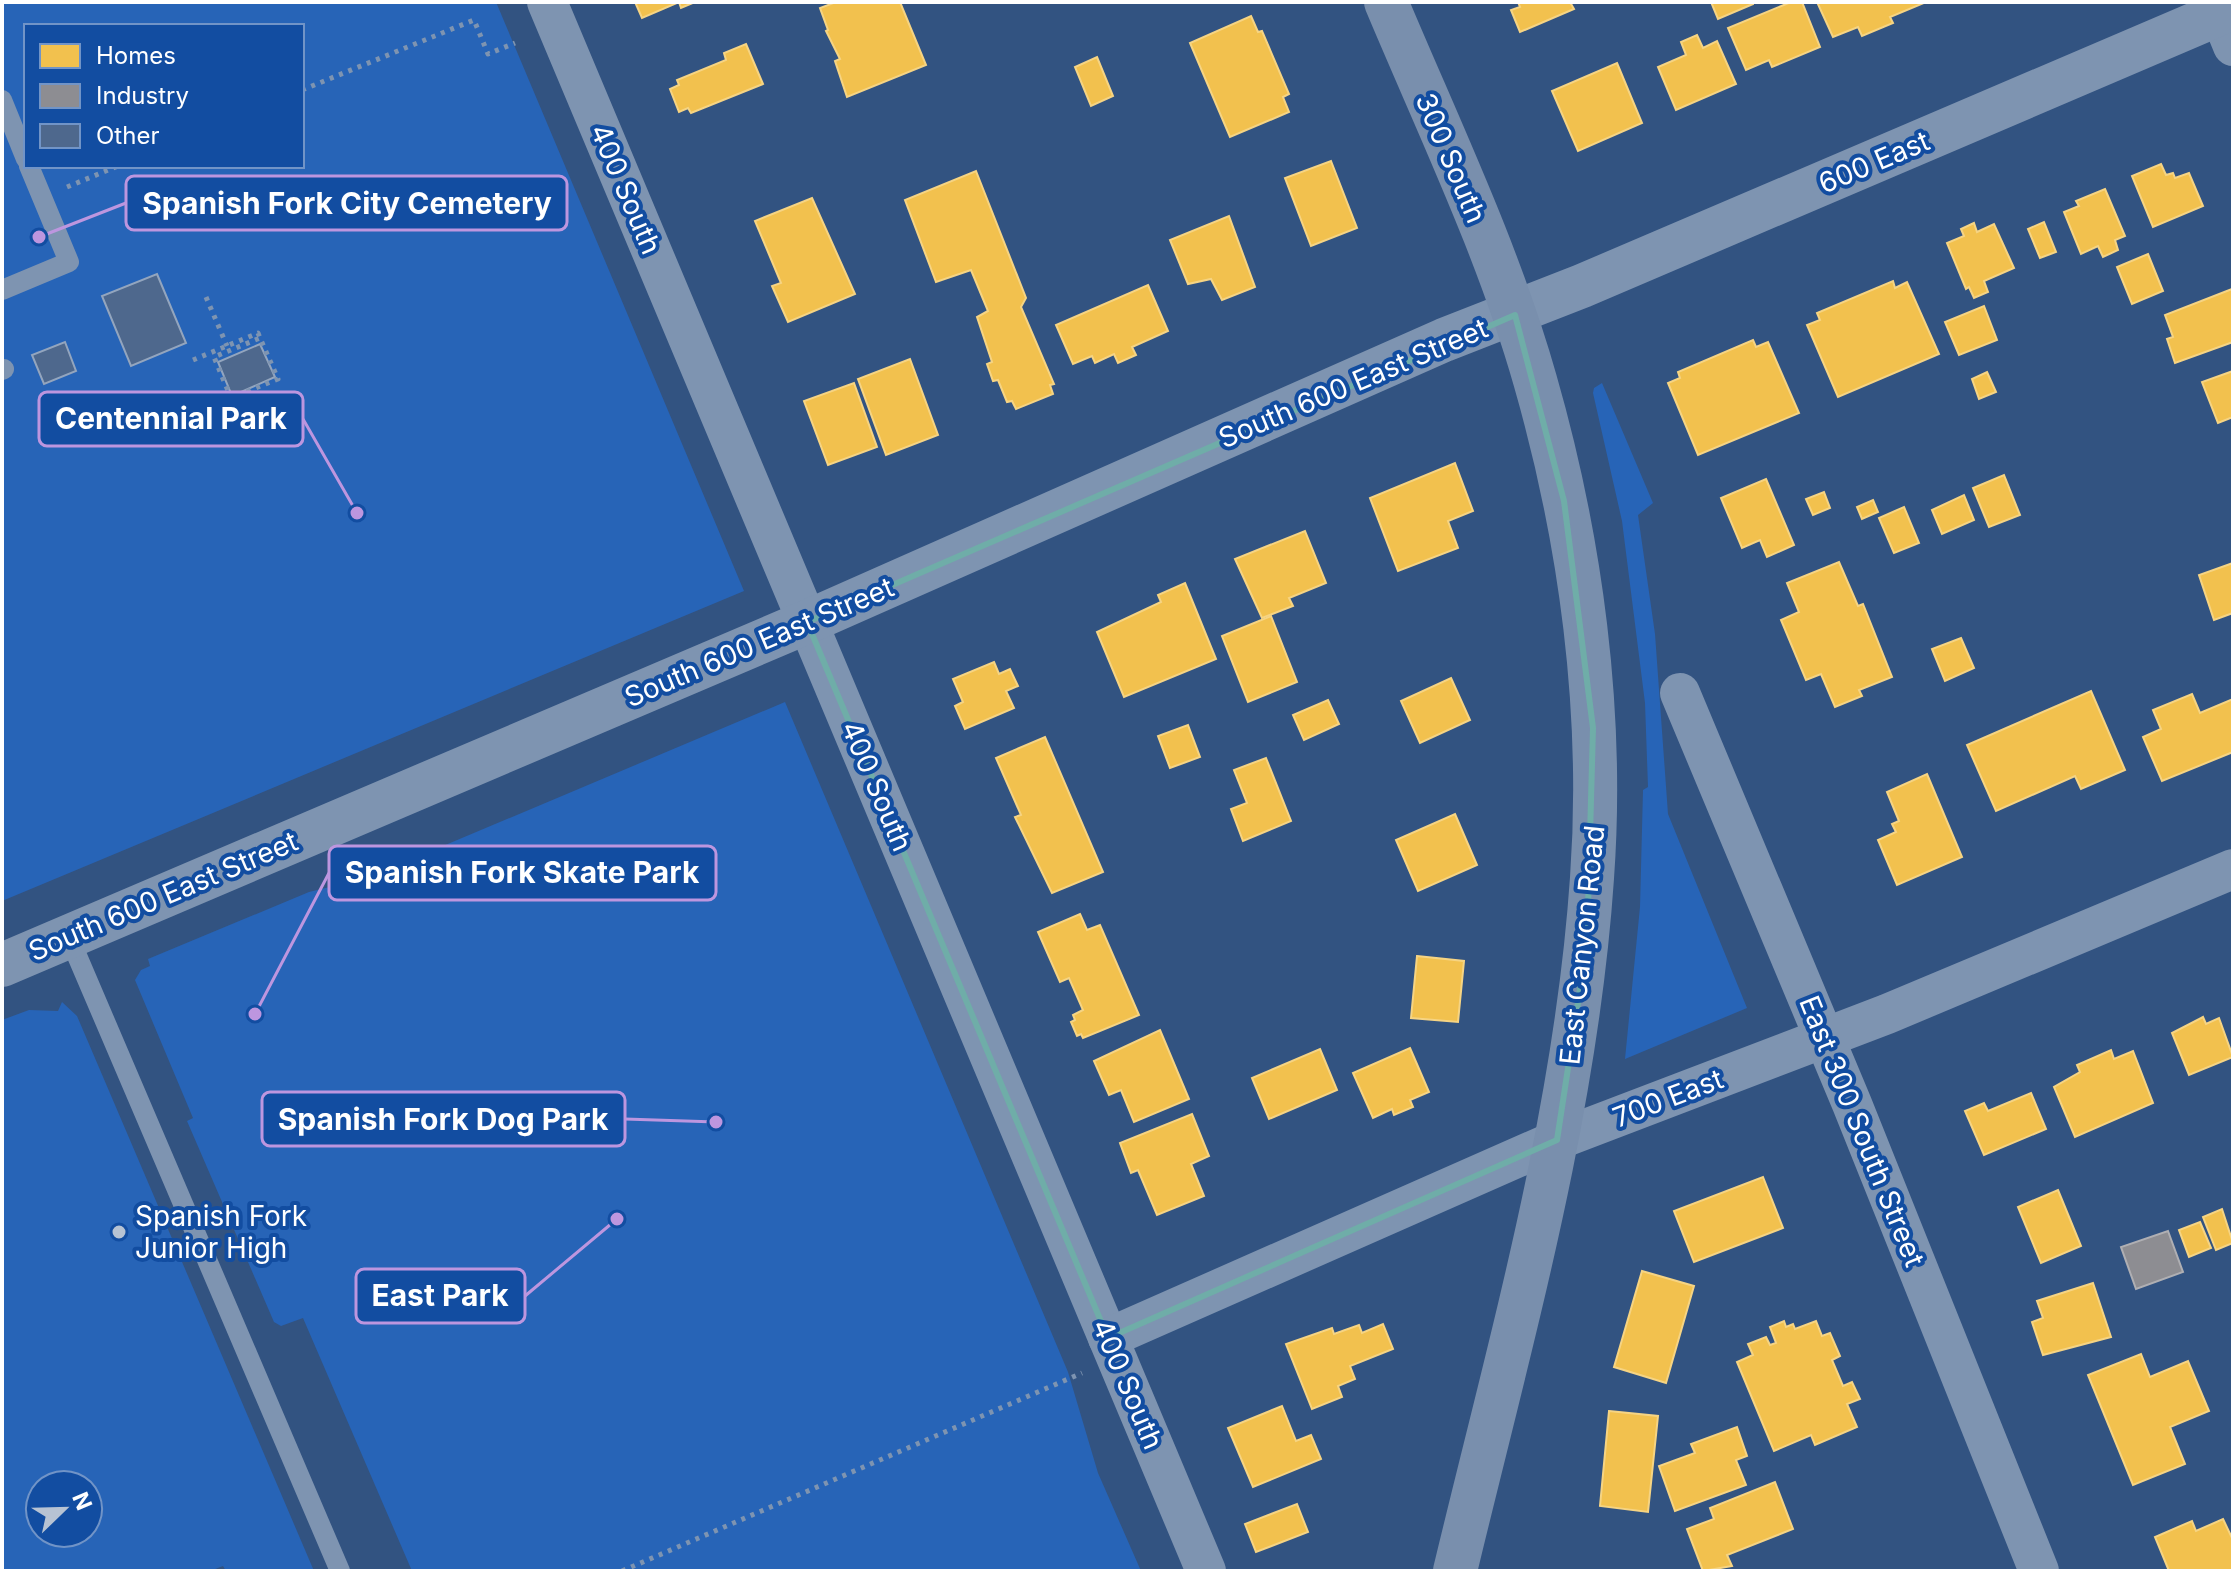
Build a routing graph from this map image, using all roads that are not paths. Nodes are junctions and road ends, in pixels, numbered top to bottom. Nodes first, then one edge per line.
1 (547, 2) edge
2 (1386, 2) edge
3 (2225, 18) edge
4 (2, 100) edge
5 (24, 154) edge
6 (30, 168) edge
7 (2, 290) edge
8 (1515, 315) junction
9 (807, 622) junction
10 (1680, 693) dead end
11 (2233, 869) edge
12 (69, 937) junction
13 (2, 965) edge
14 (1825, 1038) junction
15 (1557, 1140) junction
16 (1108, 1338) junction
17 (340, 1571) edge
18 (1206, 1571) edge
19 (1455, 1571) edge
20 (2039, 1571) edge

1 - 9 street, 400 South
2 - 8 main road, 300 South
3 - 8 street, 600 East
4 - 5 lane
6 - 7 lane
8 - 9 street, South 600 East Street
8 - 15 main road, East Canyon Road
9 - 12 street, South 600 East Street
9 - 16 street, 400 South
10 - 14 street, East 300 South Street
11 - 14 street, 700 East
12 - 13 street, South 600 East Street
12 - 17 lane
14 - 15 street, 700 East
14 - 20 street, East 300 South Street
15 - 16 street, 700 East
15 - 19 main road, East Canyon Road
16 - 18 street, 400 South

